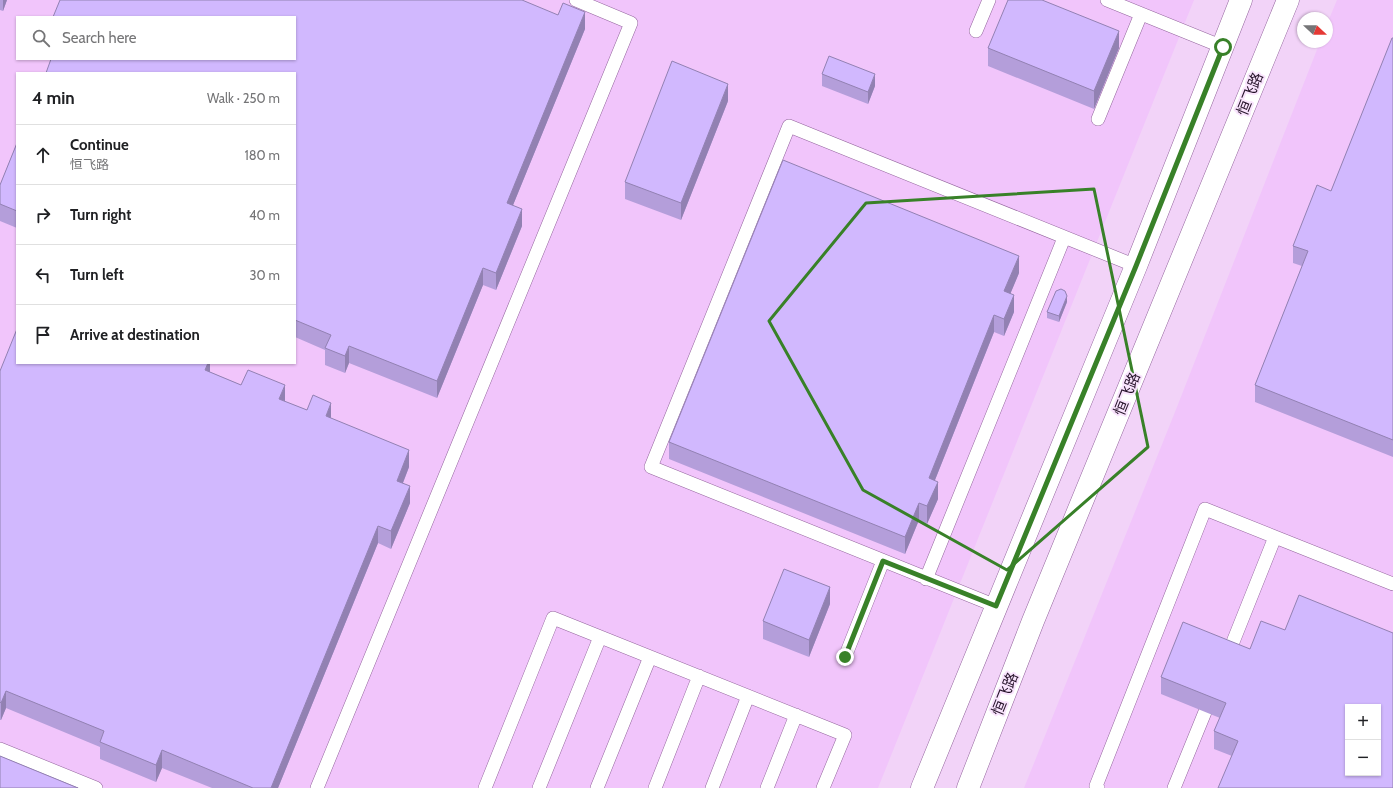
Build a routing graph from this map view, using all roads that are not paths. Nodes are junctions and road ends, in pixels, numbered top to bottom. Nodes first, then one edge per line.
1 (576, 0) edge
2 (989, 0) edge
3 (1107, 0) edge
4 (1241, 0) edge
5 (1288, 0) edge
6 (1141, 14) junction
7 (976, 31) dead end
8 (1223, 47) junction
9 (1098, 119) dead end
10 (1064, 238) junction
11 (1136, 266) junction
12 (1275, 537) junction
13 (883, 561) junction
14 (926, 579) junction
15 (1393, 584) edge
16 (996, 606) junction
17 (600, 637) junction
18 (650, 657) junction
19 (845, 657) dead end
20 (1227, 657) edge
21 (699, 676) junction
22 (748, 696) junction
23 (1205, 712) dead end
24 (796, 715) junction
25 (0, 749) edge
26 (96, 788) edge
27 (317, 788) edge
28 (486, 788) edge
29 (539, 788) edge
30 (597, 788) edge
31 (655, 788) edge
32 (712, 788) edge
33 (767, 788) edge
34 (823, 788) edge
35 (922, 788) edge
36 (968, 788) edge
37 (1098, 788) edge
38 (1174, 788) edge

1 - 27 lane
2 - 7 lane
3 - 6 lane
4 - 8 main road
5 - 36 main road, 恒飞路
6 - 8 lane
6 - 9 lane
8 - 11 main road
10 - 11 lane
10 - 13 lane
10 - 14 lane
11 - 16 main road
12 - 15 lane
12 - 20 lane
12 - 37 lane
13 - 14 lane
13 - 19 lane
14 - 16 lane
16 - 35 main road
17 - 18 lane
17 - 28 lane
17 - 29 lane
18 - 21 lane
18 - 30 lane
21 - 22 lane
21 - 31 lane
22 - 24 lane
22 - 32 lane
23 - 38 lane
24 - 33 lane
24 - 34 lane
25 - 26 lane

